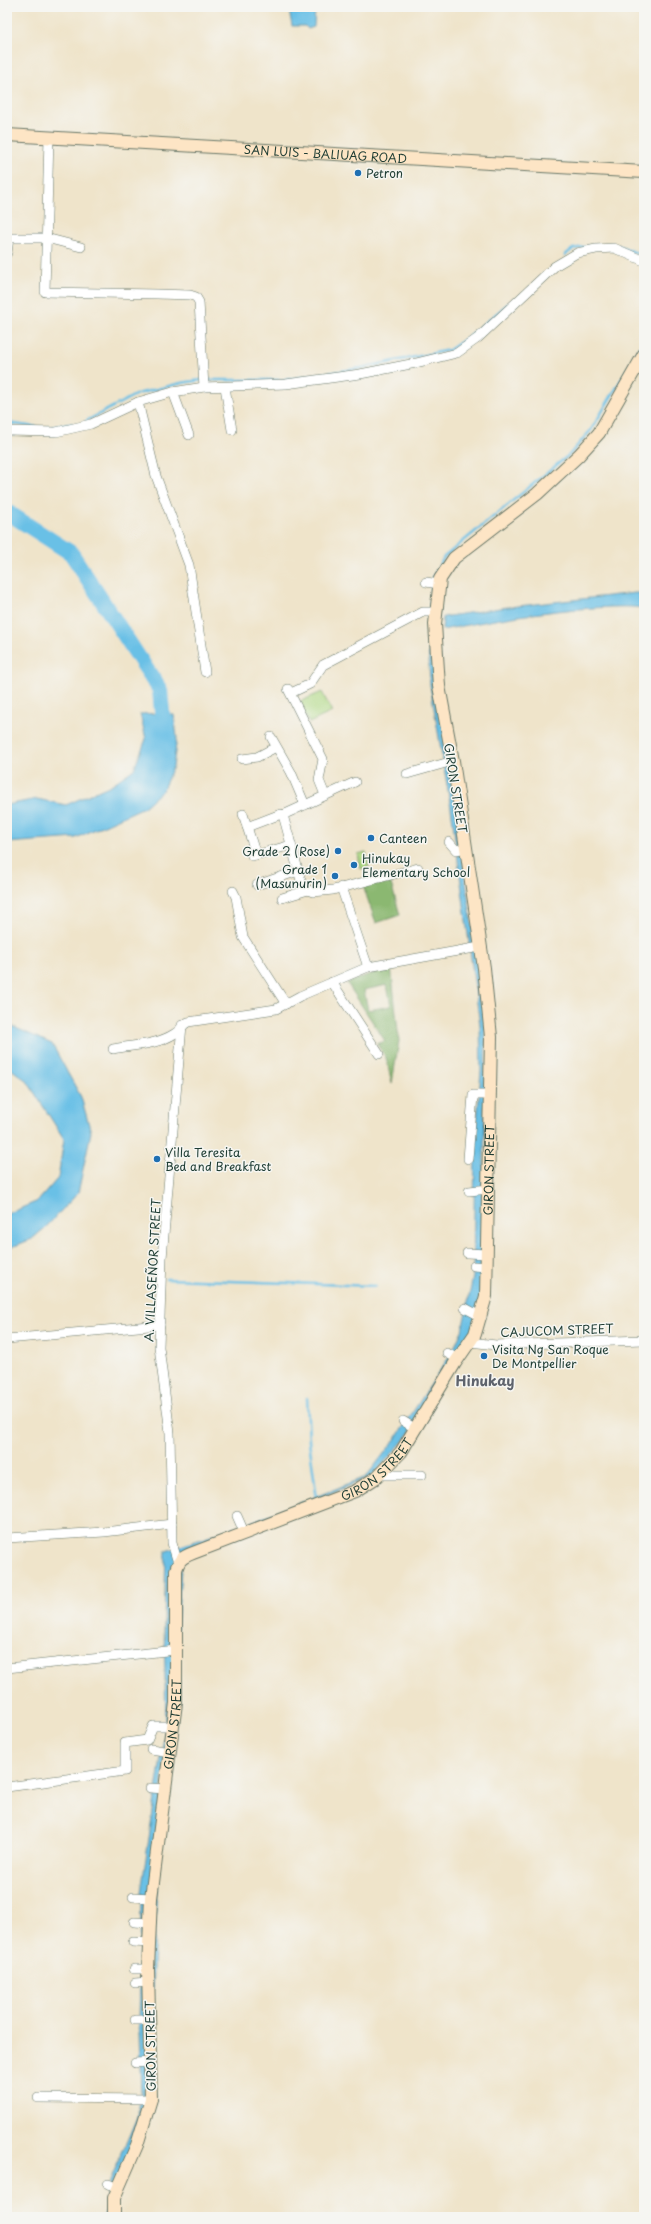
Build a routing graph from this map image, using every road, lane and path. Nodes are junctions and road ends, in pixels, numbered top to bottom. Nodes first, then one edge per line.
1 (7, 135) edge
2 (49, 137) junction
3 (644, 172) edge
4 (46, 238) junction
5 (81, 247) dead end
6 (7, 253) edge
7 (644, 261) edge
8 (644, 354) edge
9 (204, 385) junction
10 (225, 386) junction
11 (173, 392) junction
12 (138, 402) junction
13 (232, 430) dead end
14 (8, 433) edge
15 (189, 435) dead end
16 (426, 582) dead end
17 (439, 584) junction
18 (431, 616) junction
19 (205, 672) dead end
20 (271, 737) dead end
21 (276, 747) junction
22 (242, 759) dead end
23 (447, 762) junction
24 (407, 774) dead end
25 (355, 782) dead end
26 (325, 795) junction
27 (305, 805) junction
28 (243, 814) dead end
29 (281, 814) dead end
30 (247, 827) junction
31 (450, 842) dead end
32 (291, 845) junction
33 (461, 849) junction
34 (418, 868) dead end
35 (298, 871) junction
36 (257, 885) dead end
37 (341, 887) junction
38 (308, 890) junction
39 (233, 891) dead end
40 (282, 898) dead end
41 (475, 948) junction
42 (368, 967) junction
43 (332, 982) junction
44 (286, 1004) junction
45 (182, 1025) junction
46 (113, 1049) dead end
47 (379, 1054) dead end
48 (486, 1095) junction
49 (468, 1159) dead end
50 (487, 1189) junction
51 (472, 1191) dead end
52 (465, 1308) dead end
53 (480, 1316) junction
54 (160, 1325) junction
55 (7, 1339) edge
56 (644, 1340) edge
57 (470, 1342) junction
58 (403, 1421) dead end
59 (414, 1428) junction
60 (422, 1475) dead end
61 (379, 1476) junction
62 (238, 1516) dead end
63 (172, 1524) junction
64 (243, 1529) junction
65 (7, 1538) edge
66 (177, 1558) junction
67 (171, 1651) junction
68 (7, 1668) edge
69 (170, 1726) junction
70 (151, 1749) dead end
71 (168, 1752) junction
72 (7, 1787) edge
73 (150, 1788) dead end
74 (163, 1789) junction
75 (133, 1898) dead end
76 (149, 1898) junction
77 (134, 1922) dead end
78 (148, 1923) junction
79 (134, 1942) dead end
80 (148, 1942) junction
81 (134, 1969) dead end
82 (147, 1969) junction
83 (147, 1982) junction
84 (135, 1983) dead end
85 (135, 2020) dead end
86 (148, 2020) junction
87 (135, 2062) dead end
88 (149, 2062) junction
89 (38, 2098) dead end
90 (146, 2099) junction
91 (114, 2217) edge

1 - 2 street, SAN LUIS - BALIUAG ROAD
2 - 3 street, SAN LUIS - BALIUAG ROAD
2 - 4 street
4 - 5 street
4 - 6 street
4 - 9 street
7 - 10 street
8 - 17 street, GIRON STREET
9 - 10 street
9 - 11 street
10 - 13 street
11 - 12 street
11 - 15 street
12 - 14 street
12 - 19 street
16 - 17 street
17 - 18 street, GIRON STREET
18 - 23 street, GIRON STREET
18 - 26 street
20 - 21 street
21 - 22 street
21 - 27 street
23 - 24 street
23 - 33 street, GIRON STREET
25 - 26 street
26 - 27 street
27 - 32 street
28 - 30 street
29 - 30 street
30 - 32 street
31 - 33 street
32 - 35 street
33 - 41 street, GIRON STREET
34 - 37 street
35 - 36 street
35 - 38 street
37 - 38 street
37 - 42 street
38 - 40 street
39 - 44 street
41 - 42 street
41 - 48 street, GIRON STREET
42 - 43 street
43 - 44 street
43 - 47 street
44 - 45 street
45 - 46 street
45 - 54 street, A. VILLASEÑOR STREET
48 - 49 street
48 - 50 street, GIRON STREET
50 - 51 street
50 - 53 street, GIRON STREET
52 - 53 street
53 - 57 street, GIRON STREET
54 - 55 street
54 - 63 street, A. VILLASEÑOR STREET
56 - 57 street, CAJUCOM STREET
57 - 59 street, GIRON STREET
58 - 59 street
59 - 61 street, GIRON STREET
60 - 61 street
61 - 64 street, GIRON STREET
62 - 64 street
63 - 65 street
63 - 66 street, A. VILLASEÑOR STREET
64 - 66 street, GIRON STREET
66 - 67 street, GIRON STREET
67 - 68 street
67 - 69 street, GIRON STREET
69 - 71 street, GIRON STREET
69 - 72 street
70 - 71 street
71 - 74 street, GIRON STREET
73 - 74 street
74 - 76 street, GIRON STREET
75 - 76 street
76 - 78 street, GIRON STREET
77 - 78 street
78 - 80 street, GIRON STREET
79 - 80 street
80 - 82 street, GIRON STREET
81 - 82 street
82 - 83 street, GIRON STREET
83 - 84 street
83 - 86 street, GIRON STREET
85 - 86 street
86 - 88 street, GIRON STREET
87 - 88 street
88 - 90 street, GIRON STREET
89 - 90 street
90 - 91 street, GIRON STREET

